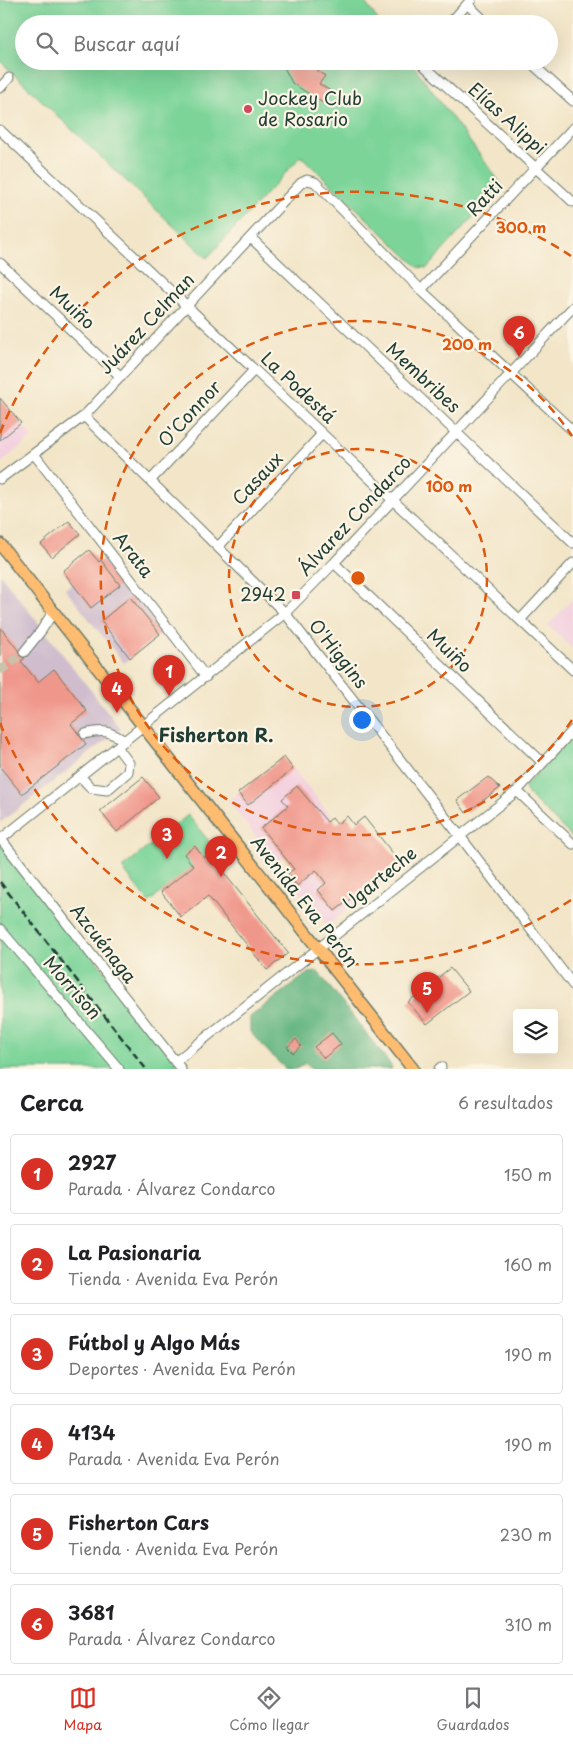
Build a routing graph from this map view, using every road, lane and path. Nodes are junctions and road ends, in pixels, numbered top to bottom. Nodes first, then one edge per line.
1 (469, 2) edge
2 (457, 15) edge
3 (480, 15) edge
4 (429, 70) edge
5 (539, 70) edge
6 (9, 78) dead end
7 (0, 88) edge
8 (573, 101) edge
9 (573, 128) edge
10 (0, 130) edge
11 (536, 167) junction
12 (573, 202) edge
13 (250, 238) junction
14 (0, 263) edge
15 (421, 290) junction
16 (186, 306) junction
17 (572, 311) edge
18 (254, 370) junction
19 (511, 373) junction
20 (121, 377) junction
21 (84, 416) junction
22 (456, 432) junction
23 (573, 432) edge
24 (322, 434) junction
25 (34, 454) junction
26 (0, 479) edge
27 (150, 481) junction
28 (393, 500) junction
29 (573, 543) edge
30 (0, 544) edge
31 (218, 547) junction
32 (573, 563) edge
33 (334, 564) junction
34 (54, 612) junction
35 (285, 613) junction
36 (520, 620) junction
37 (24, 652) tunnel mouth
38 (573, 670) edge
39 (206, 676) junction
40 (144, 726) junction
41 (573, 730) edge
42 (85, 734) dead end
43 (125, 741) junction
44 (117, 747) junction
45 (543, 763) junction
46 (80, 776) junction
47 (517, 791) junction
48 (460, 836) junction
49 (0, 838) edge
50 (573, 844) edge
51 (0, 929) edge
52 (319, 949) junction
53 (573, 985) edge
54 (178, 1065) edge
55 (119, 1069) edge
56 (413, 1069) edge

1 - 2 street
1 - 3 street
4 - 11 street, Elías Alippi
5 - 8 street
6 - 7 street
9 - 11 street, Ratti
10 - 16 street, La Podestá
11 - 12 street, Elías Alippi
11 - 15 street, Ratti
13 - 15 street, Juárez Celman
13 - 16 street, Juárez Celman
13 - 22 street, Membribes
14 - 20 street, Muiño
15 - 19 street
16 - 18 street, La Podestá
16 - 20 street, Juárez Celman
17 - 19 street, Álvarez Condarco
18 - 24 street, La Podestá
18 - 27 street, O'Connor
19 - 22 street, Álvarez Condarco
19 - 23 street
20 - 21 street, Juárez Celman
21 - 25 street, Juárez Celman
21 - 27 street, O'Higgins
22 - 28 street, Álvarez Condarco
22 - 29 street, Membribes
24 - 28 street, La Podestá
24 - 31 street, Casaux
25 - 26 street, Juárez Celman
25 - 39 street, Arata
27 - 31 street, O'Higgins
28 - 33 street, Álvarez Condarco
28 - 36 street, La Podestá
30 - 34 main road, Avenida Eva Perón
31 - 35 street, O'Higgins
32 - 36 street
33 - 35 street, Álvarez Condarco
33 - 45 street, Muiño
34 - 37 street
34 - 40 main road, Avenida Eva Perón
35 - 39 street, Álvarez Condarco
35 - 48 street, O'Higgins
36 - 38 street, La Podestá
39 - 40 street, Álvarez Condarco
40 - 43 street, Álvarez Condarco
40 - 52 main road, Avenida Eva Perón
41 - 45 street, Ugarteche
42 - 43 street
43 - 44 street, Álvarez Condarco
44 - 46 street, Álvarez Condarco
44 - 46 street
45 - 47 street, Ugarteche
46 - 49 street, Álvarez Condarco
47 - 48 street, Ugarteche
47 - 50 street
48 - 52 street, Ugarteche
48 - 53 street, O'Higgins
49 - 54 street, Azcuénaga
51 - 55 street, Morrison
52 - 54 street, Ugarteche
52 - 56 main road, Avenida Eva Perón

